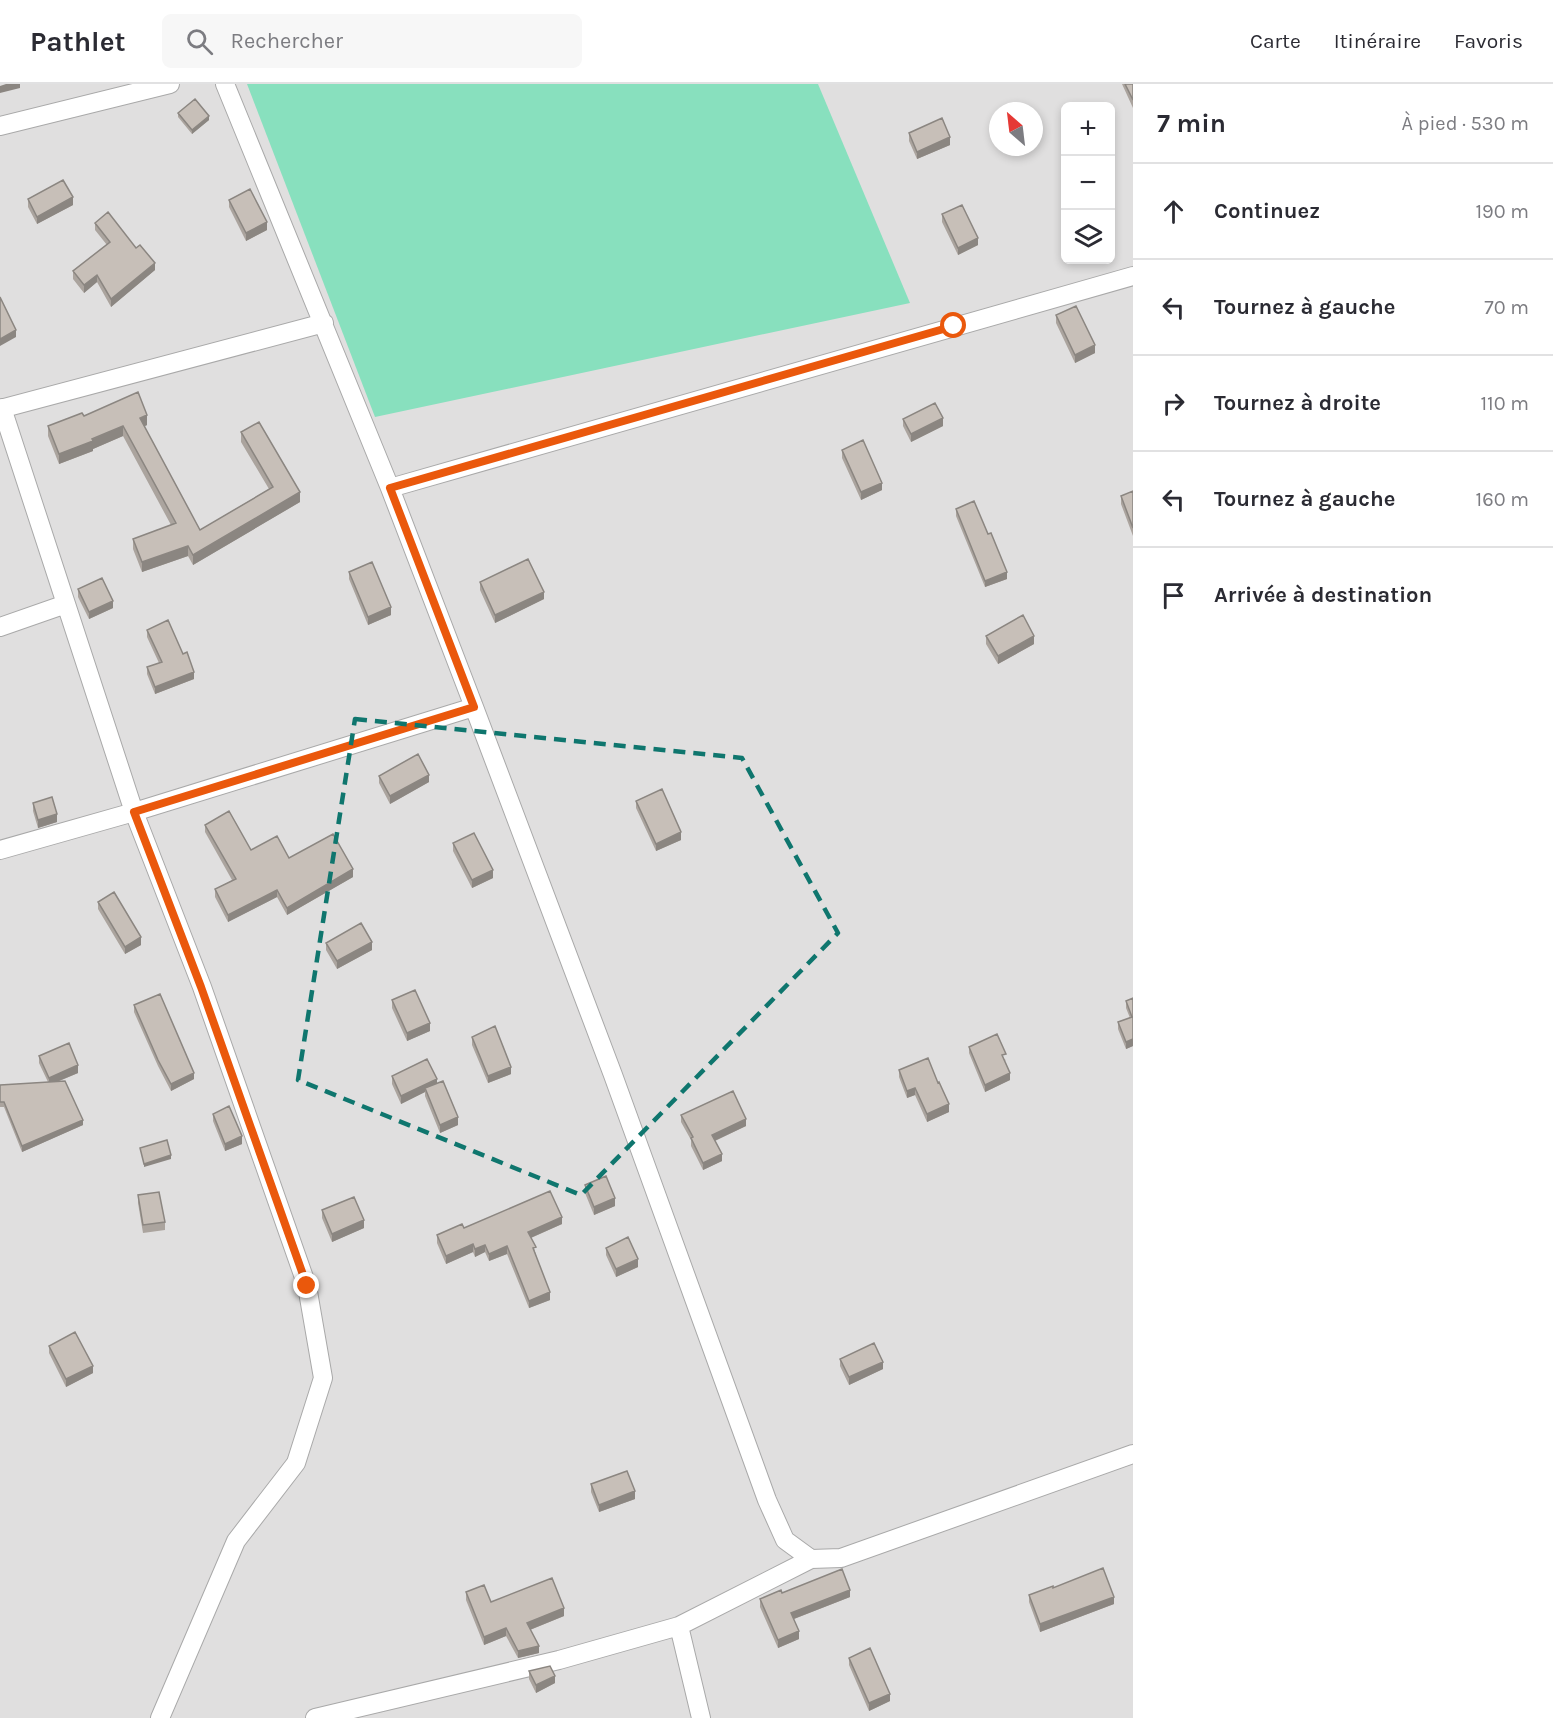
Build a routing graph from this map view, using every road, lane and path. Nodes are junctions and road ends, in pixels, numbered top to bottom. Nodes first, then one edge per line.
1 (170, 84) edge
2 (225, 84) edge
3 (0, 126) edge
4 (1133, 276) edge
5 (324, 323) junction
6 (1, 409) edge
7 (390, 488) junction
8 (66, 604) junction
9 (0, 627) edge
10 (474, 707) junction
11 (134, 812) junction
12 (0, 850) edge
13 (1133, 1454) edge
14 (811, 1559) junction
15 (679, 1626) junction
16 (160, 1718) edge
17 (315, 1718) edge
18 (701, 1718) edge

1 - 3 street
2 - 5 street
4 - 7 street
5 - 6 street
5 - 7 street
6 - 8 street
7 - 10 street
8 - 9 street
8 - 11 street
10 - 11 street
10 - 14 street
11 - 12 street
11 - 16 street
13 - 14 street
14 - 15 street
15 - 17 street
15 - 18 street

